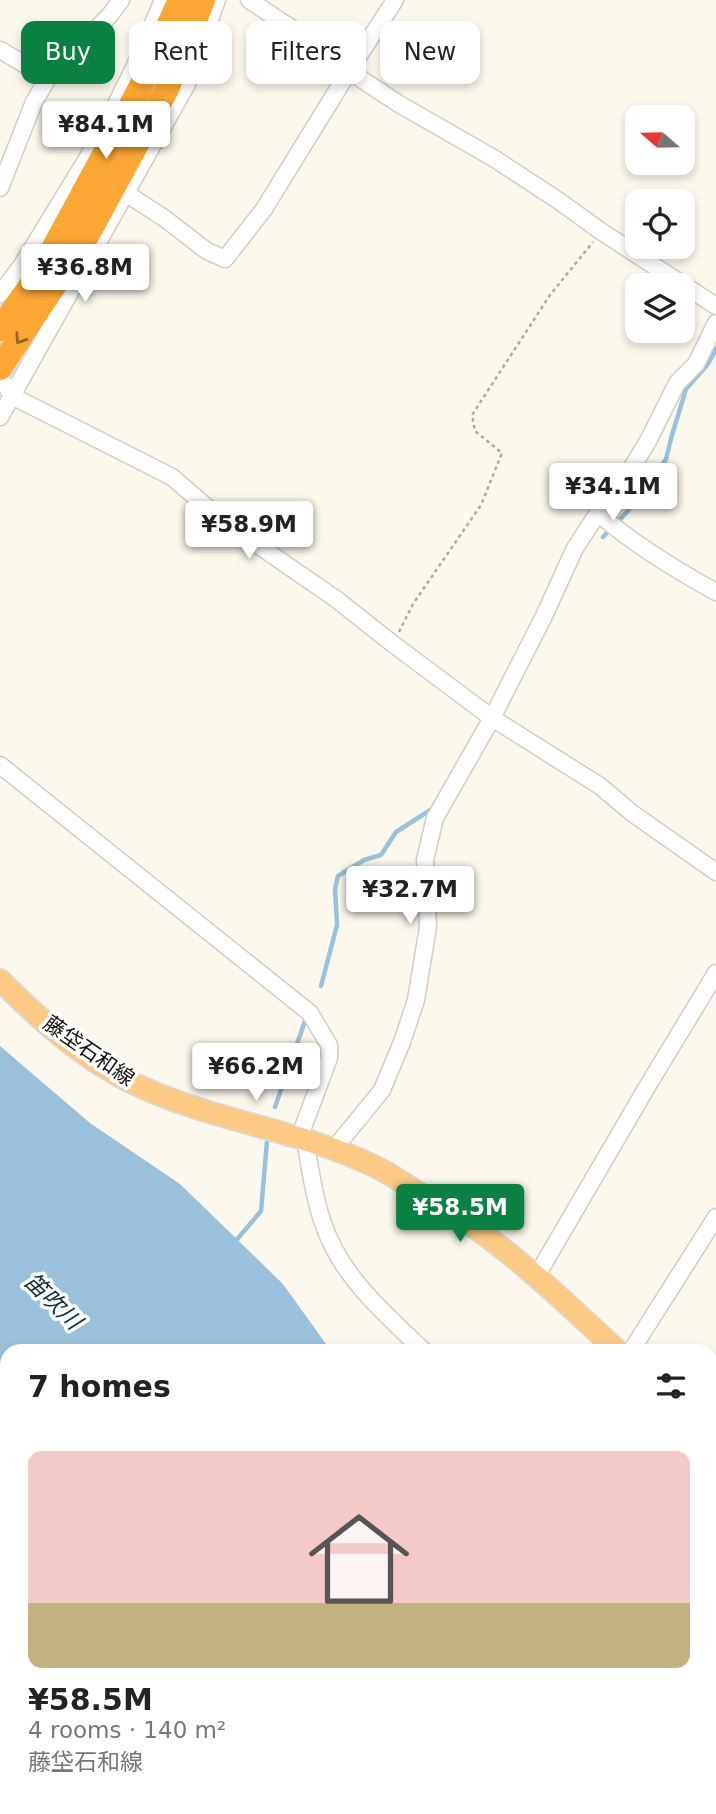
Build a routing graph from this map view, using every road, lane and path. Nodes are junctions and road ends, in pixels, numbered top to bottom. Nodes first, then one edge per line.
1 (121, 0) edge
2 (163, 0) edge
3 (180, 0) edge
4 (203, 0) edge
5 (217, 0) edge
6 (249, 0) edge
7 (395, 0) edge
8 (104, 21) edge
9 (280, 21) edge
10 (366, 45) edge
11 (0, 50) edge
12 (21, 62) edge
13 (366, 82) edge
14 (44, 84) edge
15 (341, 84) edge
16 (0, 188) edge
17 (127, 194) junction
18 (602, 232) junction
19 (0, 294) edge
20 (716, 306) edge
21 (716, 323) edge
22 (0, 329) edge
23 (6, 383) edge
24 (0, 417) edge
25 (608, 522) junction
26 (716, 592) edge
27 (393, 644) junction
28 (492, 718) junction
29 (0, 765) edge
30 (716, 872) edge
31 (716, 973) edge
32 (0, 981) edge
33 (300, 1138) junction
34 (334, 1149) junction
35 (716, 1217) edge
36 (536, 1277) junction
37 (417, 1344) edge
38 (610, 1344) edge
39 (635, 1344) edge

1 - 8 street
2 - 19 street
3 - 22 highway
4 -> 23 highway
5 - 17 street
6 - 9 street
7 - 10 street
11 - 12 street
13 - 18 street
14 - 16 street
15 - 17 street
17 - 23 street
18 - 20 street
18 - 27 path
21 - 25 street
23 - 24 street
23 - 27 street
25 - 26 street
25 - 28 street
27 - 28 street
28 - 30 street
28 - 34 street
29 - 33 street
31 - 36 street
32 - 33 main road, 藤垈石和線
33 - 34 main road, 藤垈石和線
33 - 37 street
34 - 36 main road, 藤垈石和線
35 - 39 street
36 - 38 main road, 藤垈石和線

